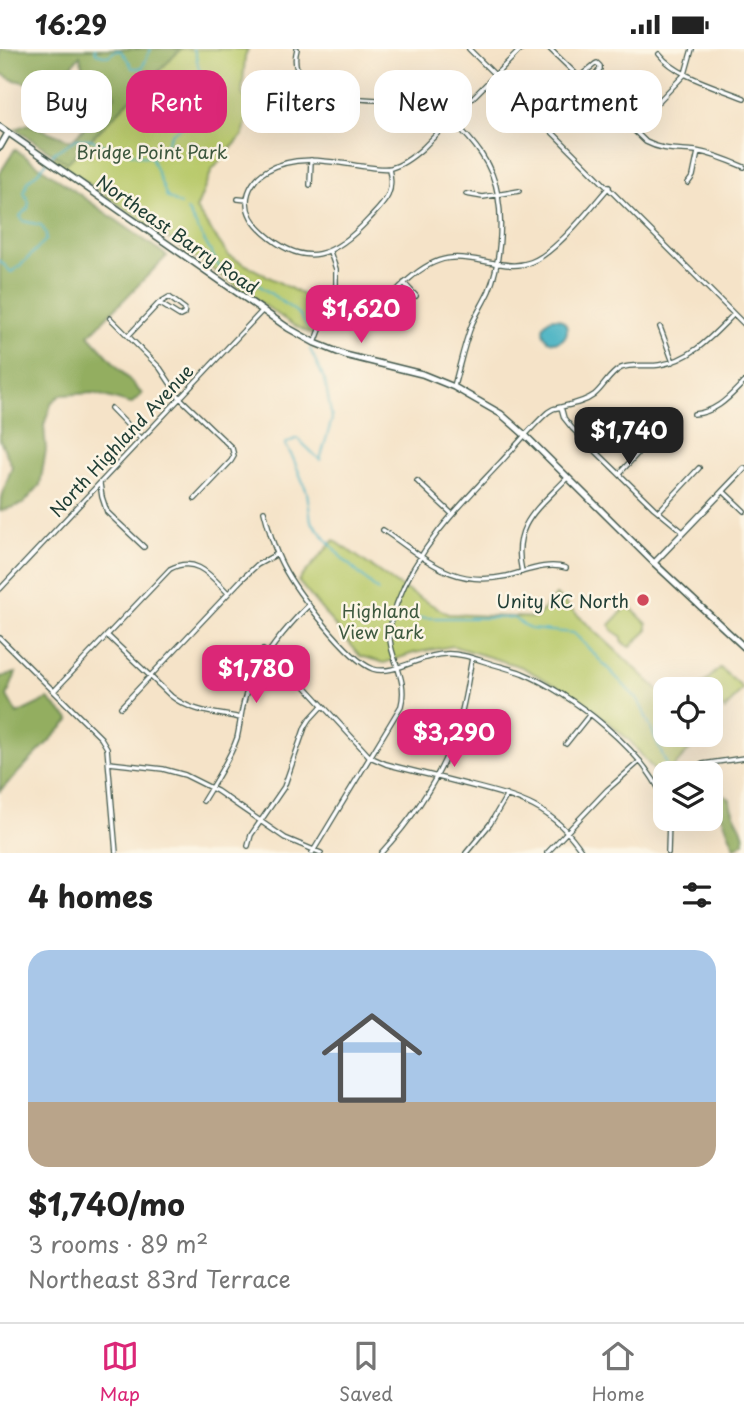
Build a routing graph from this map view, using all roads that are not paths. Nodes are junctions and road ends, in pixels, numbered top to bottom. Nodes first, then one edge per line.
1 (298, 49) edge
2 (468, 49) edge
3 (521, 49) edge
4 (550, 49) edge
5 (692, 49) edge
6 (659, 54) dead end
7 (297, 70) edge
8 (489, 70) edge
9 (501, 70) edge
10 (572, 70) edge
11 (587, 70) edge
12 (599, 70) edge
13 (685, 74) junction
14 (486, 85) edge
15 (662, 97) edge
16 (744, 98) edge
17 (472, 100) edge
18 (0, 127) edge
19 (8, 133) junction
20 (439, 133) edge
21 (465, 133) edge
22 (554, 133) edge
23 (635, 133) edge
24 (0, 147) edge
25 (698, 152) junction
26 (311, 160) junction
27 (744, 167) edge
28 (389, 169) junction
29 (688, 183) dead end
30 (310, 185) dead end
31 (609, 187) junction
32 (519, 191) dead end
33 (466, 194) dead end
34 (498, 194) junction
35 (238, 199) dead end
36 (247, 199) junction
37 (330, 252) junction
38 (497, 263) junction
39 (404, 283) junction
40 (416, 296) dead end
41 (159, 303) junction
42 (263, 310) junction
43 (381, 312) dead end
44 (734, 314) junction
45 (110, 318) dead end
46 (744, 324) edge
47 (660, 327) dead end
48 (128, 336) junction
49 (315, 343) junction
50 (673, 362) junction
51 (744, 382) edge
52 (454, 387) junction
53 (180, 398) junction
54 (561, 407) junction
55 (111, 408) dead end
56 (694, 414) dead end
57 (526, 436) junction
58 (141, 439) junction
59 (639, 446) dead end
60 (699, 468) dead end
61 (744, 469) edge
62 (619, 474) junction
63 (568, 477) junction
64 (417, 481) dead end
65 (100, 484) junction
66 (723, 491) junction
67 (195, 499) dead end
68 (264, 511) dead end
69 (659, 511) junction
70 (744, 511) edge
71 (452, 514) junction
72 (383, 530) dead end
73 (683, 532) junction
74 (144, 547) dead end
75 (277, 554) junction
76 (421, 556) junction
77 (654, 563) junction
78 (566, 568) dead end
79 (522, 572) junction
80 (0, 589) edge
81 (228, 593) junction
82 (309, 605) junction
83 (107, 635) junction
84 (0, 638) edge
85 (744, 647) edge
86 (262, 650) dead end
87 (269, 654) junction
88 (472, 658) junction
89 (397, 667) junction
90 (150, 676) junction
91 (54, 691) junction
92 (322, 706) junction
93 (121, 707) dead end
94 (590, 714) junction
95 (241, 718) junction
96 (460, 719) junction
97 (504, 735) dead end
98 (566, 744) dead end
99 (370, 757) junction
100 (744, 758) edge
101 (640, 761) junction
102 (723, 761) edge
103 (109, 763) junction
104 (437, 777) junction
105 (653, 777) edge
106 (211, 788) junction
107 (507, 795) junction
108 (203, 801) dead end
109 (261, 822) junction
110 (669, 831) edge
111 (568, 832) junction
112 (248, 846) dead end
113 (312, 851) edge
114 (116, 853) edge
115 (321, 853) edge
116 (381, 853) edge
117 (466, 853) edge
118 (547, 853) edge
119 (583, 853) edge
120 (668, 853) edge

1 - 7 street
2 - 8 street
3 - 9 street
4 - 10 street
5 - 13 street
6 - 13 street
11 - 12 street
13 - 15 street
13 - 16 street
14 - 17 street
18 - 19 main road, Northeast Barry Road
19 - 24 main road
19 - 42 main road, Northeast Barry Road
20 - 28 street
21 - 34 street
22 - 31 street
23 - 25 street
25 - 27 street
25 - 29 street
26 - 28 street
26 - 30 street
26 - 36 street
28 - 37 street
31 - 38 street
31 - 44 street
32 - 34 street
33 - 34 street
34 - 38 street
35 - 36 street
36 - 37 street
37 - 49 street
38 - 39 street
38 - 52 street
39 - 40 street
39 - 43 street
41 - 41 street
41 - 48 street
42 - 49 main road, Northeast Barry Road
42 - 53 street, North Highland Avenue
44 - 46 street
44 - 50 street
45 - 48 street
47 - 50 street
48 - 53 street
49 - 52 main road, Northeast Barry Road
50 - 54 street
51 - 56 street
52 - 57 main road, Northeast Barry Road
53 - 58 street, North Highland Avenue
53 - 67 street
54 - 57 street
54 - 62 street
55 - 58 street
57 - 63 main road, Northeast Barry Road
57 - 71 street
58 - 65 street, North Highland Avenue
59 - 62 street
60 - 69 street
61 - 66 street
62 - 69 street
63 - 77 main road, Northeast Barry Road
63 - 79 street
64 - 71 street
65 - 74 street
65 - 80 street, North Highland Avenue
66 - 70 street
66 - 73 street
68 - 75 street
69 - 73 street
71 - 76 street
72 - 76 street
73 - 77 street
75 - 81 street
75 - 82 street
76 - 79 street
76 - 89 street
77 - 85 main road, Northeast Barry Road
78 - 79 street
81 - 83 street
81 - 90 street
82 - 87 street
82 - 89 street
83 - 90 street
83 - 91 street
84 - 91 street
86 - 87 street
87 - 92 street
87 - 95 street
88 - 89 street
88 - 94 street
88 - 96 street
89 - 99 street
90 - 93 street
90 - 95 street
91 - 103 street
92 - 99 street
92 - 109 street
94 - 98 street
94 - 101 street
95 - 106 street
96 - 97 street
96 - 104 street
99 - 104 street
99 - 113 street
100 - 102 street
101 - 105 street
101 - 111 street
103 - 106 street
103 - 114 street
104 - 107 street
104 - 116 street
106 - 108 street
106 - 109 street
107 - 111 street
107 - 117 street
109 - 112 street
109 - 113 street
110 - 120 street
111 - 118 street
111 - 119 street
113 - 115 street

